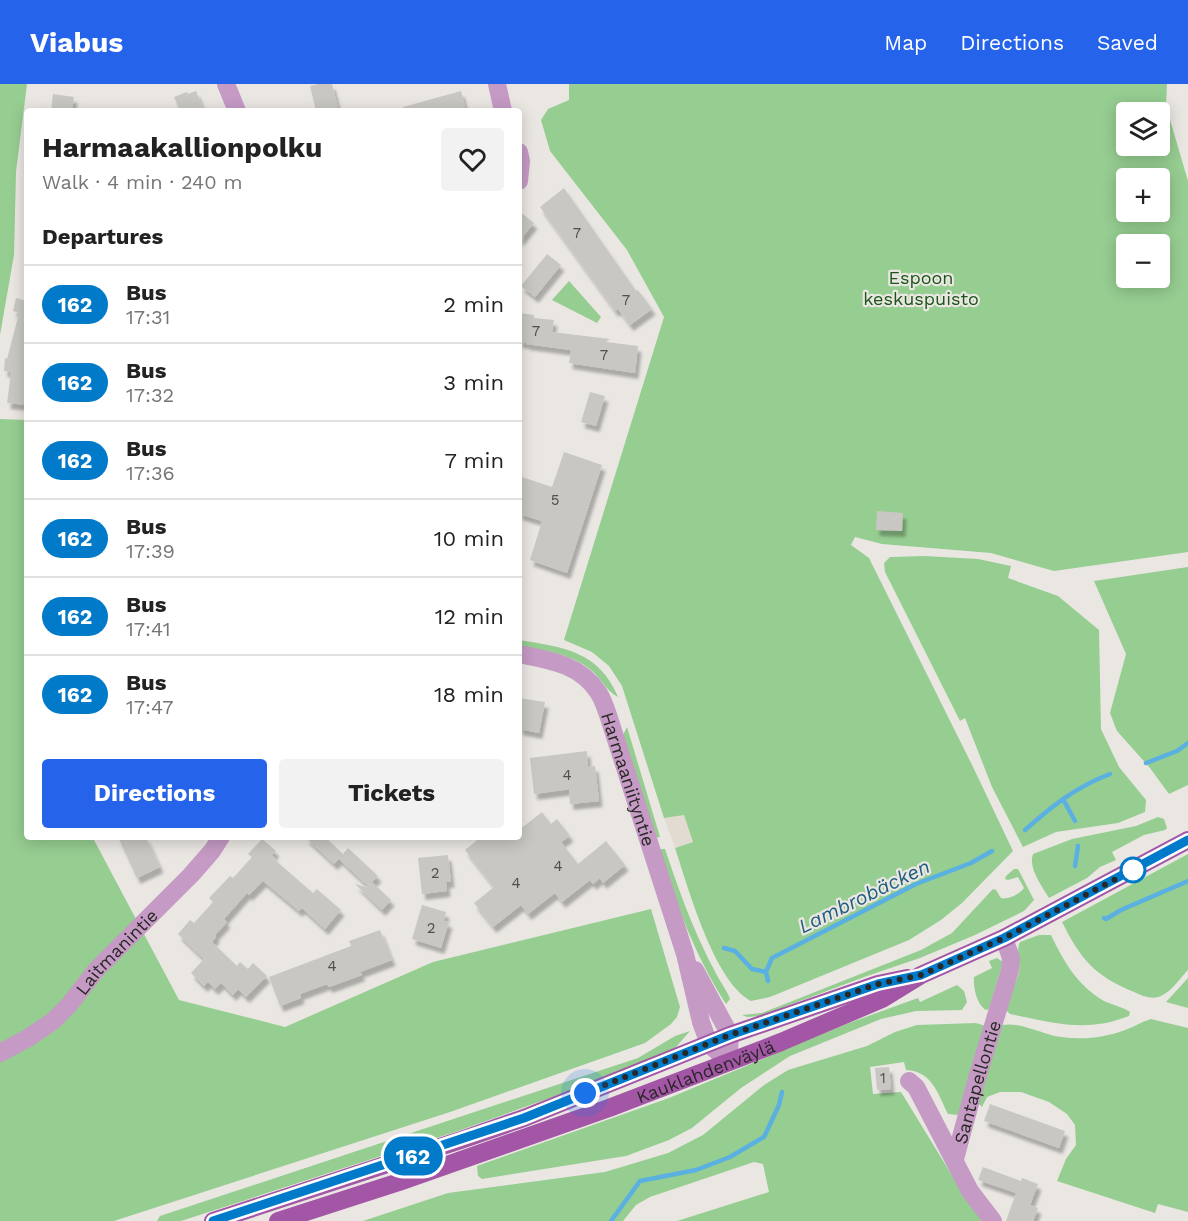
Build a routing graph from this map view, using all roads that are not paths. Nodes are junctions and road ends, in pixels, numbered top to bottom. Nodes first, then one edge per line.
1 (226, 84) edge
2 (497, 84) edge
3 (236, 108) edge
4 (502, 108) edge
5 (522, 655) edge
6 (219, 840) edge
7 (1188, 840) edge
8 (1004, 938) junction
9 (686, 954) junction
10 (921, 975) junction
11 (730, 1035) junction
12 (709, 1044) junction
13 (0, 1053) edge
14 (728, 1061) junction
15 (909, 1081) dead end
16 (955, 1159) junction
17 (213, 1221) edge
18 (278, 1221) edge
19 (993, 1221) edge

1 - 3 street
2 - 4 street
5 - 9 street, Harmaaniityntie
6 - 13 street, Laitmanintie
7 - 8 main road, Kauklahdenväylä
8 - 10 main road, Kauklahdenväylä
8 - 16 street, Santapellontie
9 - 11 street, Harmaaniityntie
9 - 12 street, Harmaaniityntie
10 - 11 main road, Kauklahdenväylä
10 - 14 main road, Kauklahdenväylä
11 - 12 main road, Kauklahdenväylä
11 - 14 street
12 - 14 street, Harmaaniityntie
12 - 17 main road, Kauklahdenväylä
14 - 18 main road, Kauklahdenväylä
15 - 16 street
16 - 19 street, Santapellontie

